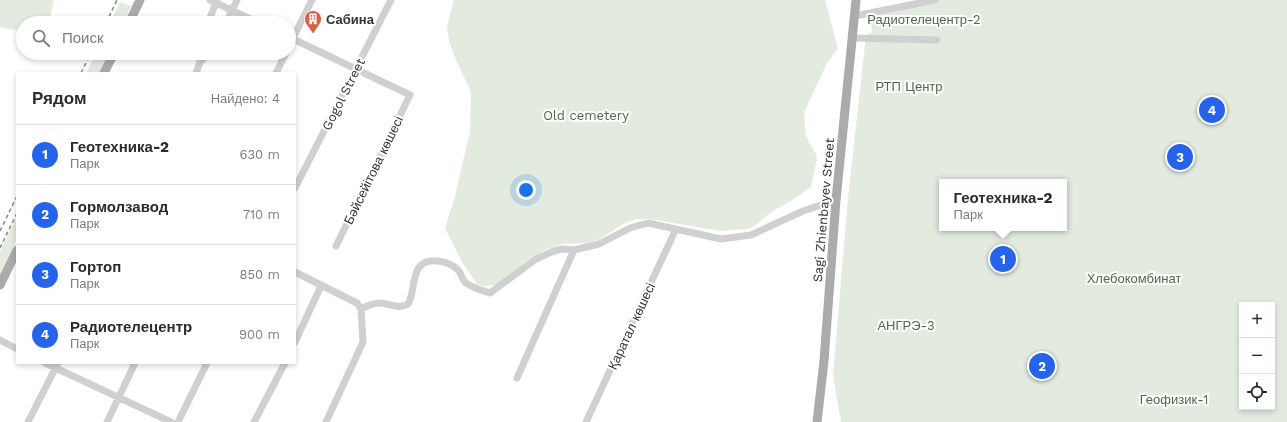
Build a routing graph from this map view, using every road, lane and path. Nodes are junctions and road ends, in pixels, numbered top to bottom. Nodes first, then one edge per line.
1 (140, 0) edge
2 (237, 0) edge
3 (312, 0) edge
4 (392, 0) edge
5 (856, 0) edge
6 (935, 0) edge
7 (214, 1) edge
8 (233, 10) junction
9 (132, 16) edge
10 (210, 16) edge
11 (230, 16) edge
12 (245, 16) edge
13 (855, 16) junction
14 (296, 29) edge
15 (853, 38) junction
16 (296, 40) edge
17 (937, 40) dead end
18 (110, 60) edge
19 (282, 60) edge
20 (200, 62) edge
21 (356, 68) junction
22 (104, 72) edge
23 (196, 72) edge
24 (276, 72) edge
25 (296, 186) edge
26 (836, 200) junction
27 (676, 230) junction
28 (336, 246) dead end
29 (574, 250) junction
30 (16, 252) edge
31 (296, 273) edge
32 (0, 285) edge
33 (321, 286) junction
34 (361, 309) junction
35 (0, 340) edge
36 (296, 340) edge
37 (16, 348) edge
38 (135, 364) edge
39 (207, 364) edge
40 (284, 364) edge
41 (57, 366) edge
42 (517, 378) dead end
43 (119, 398) junction
44 (28, 422) edge
45 (107, 422) edge
46 (170, 422) edge
47 (178, 422) edge
48 (254, 422) edge
49 (326, 422) edge
50 (586, 422) edge
51 (817, 422) edge

1 - 9 main road
2 - 8 street
3 - 14 street
4 - 21 street, Gogol Street
5 - 13 main road, Sagi Zhienbayev Street
6 - 13 street
7 - 8 street
7 - 10 street
8 - 11 street
8 - 12 street
13 - 15 main road, Sagi Zhienbayev Street
15 - 17 street
15 - 26 main road, Sagi Zhienbayev Street
16 - 21 street
18 - 22 main road
19 - 24 street
20 - 23 street
21 - 25 street, Gogol Street
21 - 28 street, Бәйсейітова көшесі
26 - 27 street
26 - 51 main road, Sagi Zhienbayev Street
27 - 29 street
27 - 50 street, Қаратал көшесі
29 - 34 street
29 - 42 street
30 - 32 main road
31 - 33 street
33 - 34 street
33 - 36 street
34 - 49 street
35 - 37 street
38 - 43 street
39 - 47 street
40 - 48 street
41 - 43 street
41 - 44 street
43 - 45 street
43 - 46 street

